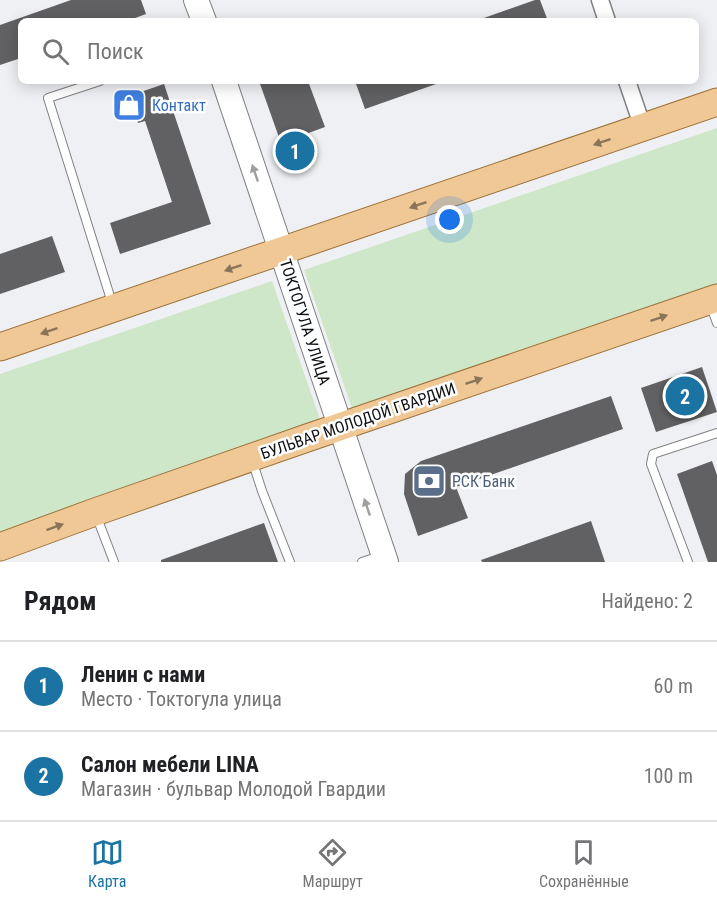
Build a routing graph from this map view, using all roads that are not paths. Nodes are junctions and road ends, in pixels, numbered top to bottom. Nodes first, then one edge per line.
1 (196, 0) edge
2 (600, 0) edge
3 (203, 18) edge
4 (606, 18) edge
5 (91, 84) edge
6 (225, 84) edge
7 (628, 84) edge
8 (717, 102) edge
9 (643, 128) junction
10 (282, 252) junction
11 (714, 307) edge
12 (114, 309) junction
13 (0, 347) edge
14 (339, 427) junction
15 (717, 434) edge
16 (251, 457) junction
17 (95, 512) junction
18 (0, 547) edge
19 (377, 560) edge
20 (114, 562) edge
21 (290, 562) edge
22 (688, 562) edge

1 - 3 main road
2 - 4 street
5 - 12 lane
10 -> 6 main road, ТОКТОГУЛА УЛИЦА
7 - 9 street
8 - 9 main road
9 -> 10 main road
10 -> 12 main road
10 - 14 main road, ТОКТОГУЛА УЛИЦА
14 -> 11 main road, БУЛЬВАР МОЛОДОЙ ГВАРДИИ
12 -> 13 main road
14 - 16 main road, БУЛЬВАР МОЛОДОЙ ГВАРДИИ
19 -> 14 main road, ТОКТОГУЛА УЛИЦА
15 - 22 lane
16 - 17 main road, БУЛЬВАР МОЛОДОЙ ГВАРДИИ
16 - 21 lane
18 -> 17 main road, БУЛЬВАР МОЛОДОЙ ГВАРДИИ
17 - 20 lane

